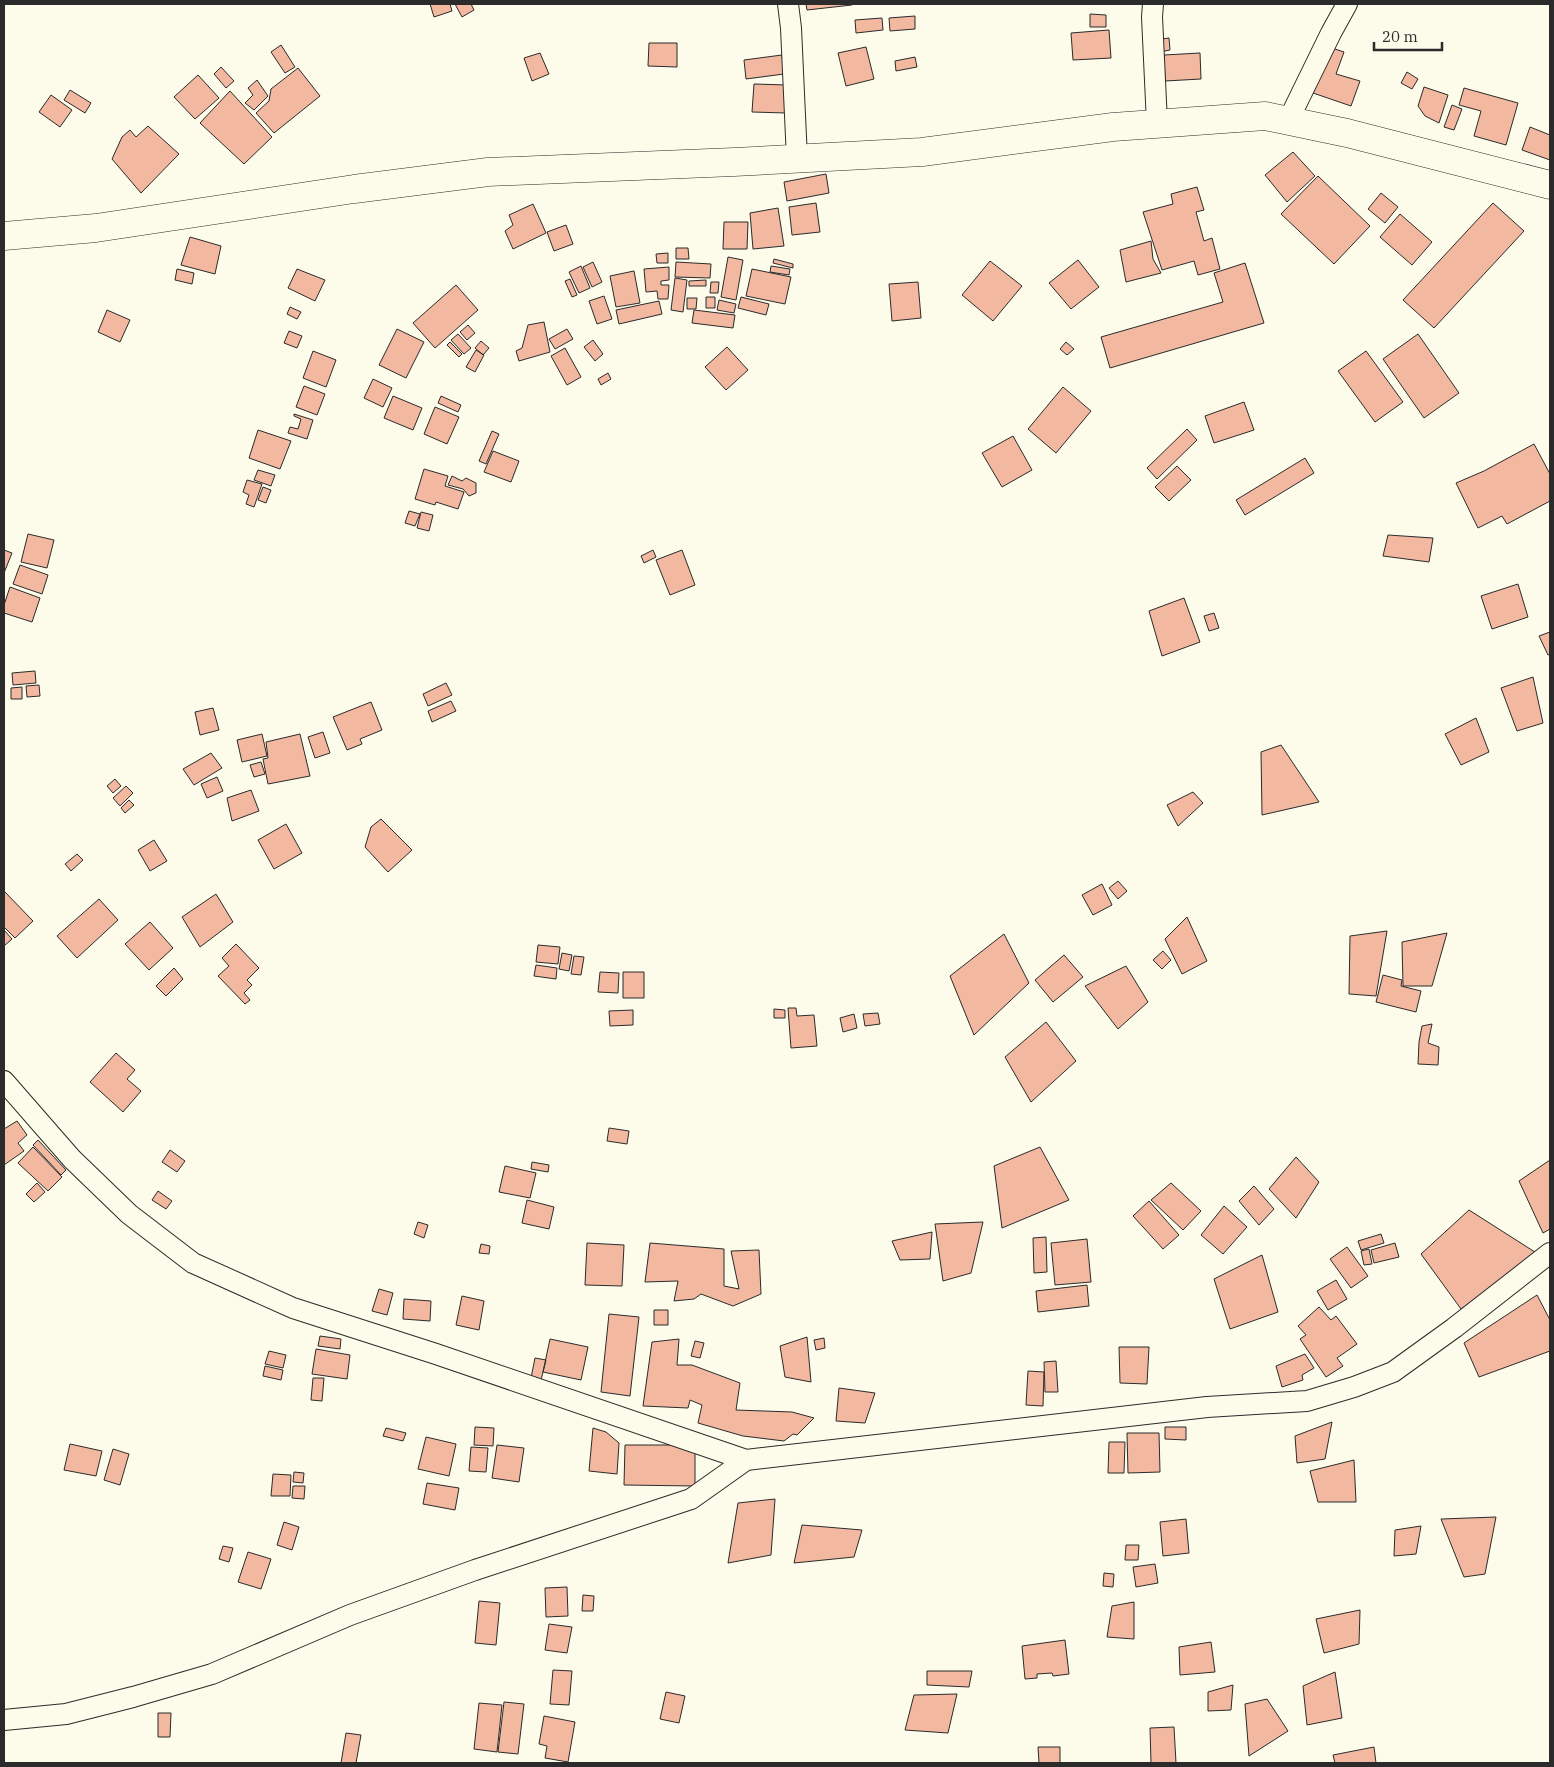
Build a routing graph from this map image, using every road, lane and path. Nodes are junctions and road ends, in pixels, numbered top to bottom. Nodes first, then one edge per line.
1 (788, 4) edge
2 (1153, 4) edge
3 (1347, 4) edge
4 (1288, 121) junction
5 (1157, 124) junction
6 (798, 159) junction
7 (1550, 186) edge
8 (4, 236) edge
9 (4, 1081) edge
10 (1550, 1253) edge
11 (746, 1460) junction
12 (4, 1720) edge

1 - 6 street
2 - 5 street
3 - 4 street
4 - 5 street
4 - 7 street
5 - 6 street
6 - 8 street
9 - 11 street
10 - 11 street
11 - 12 street

